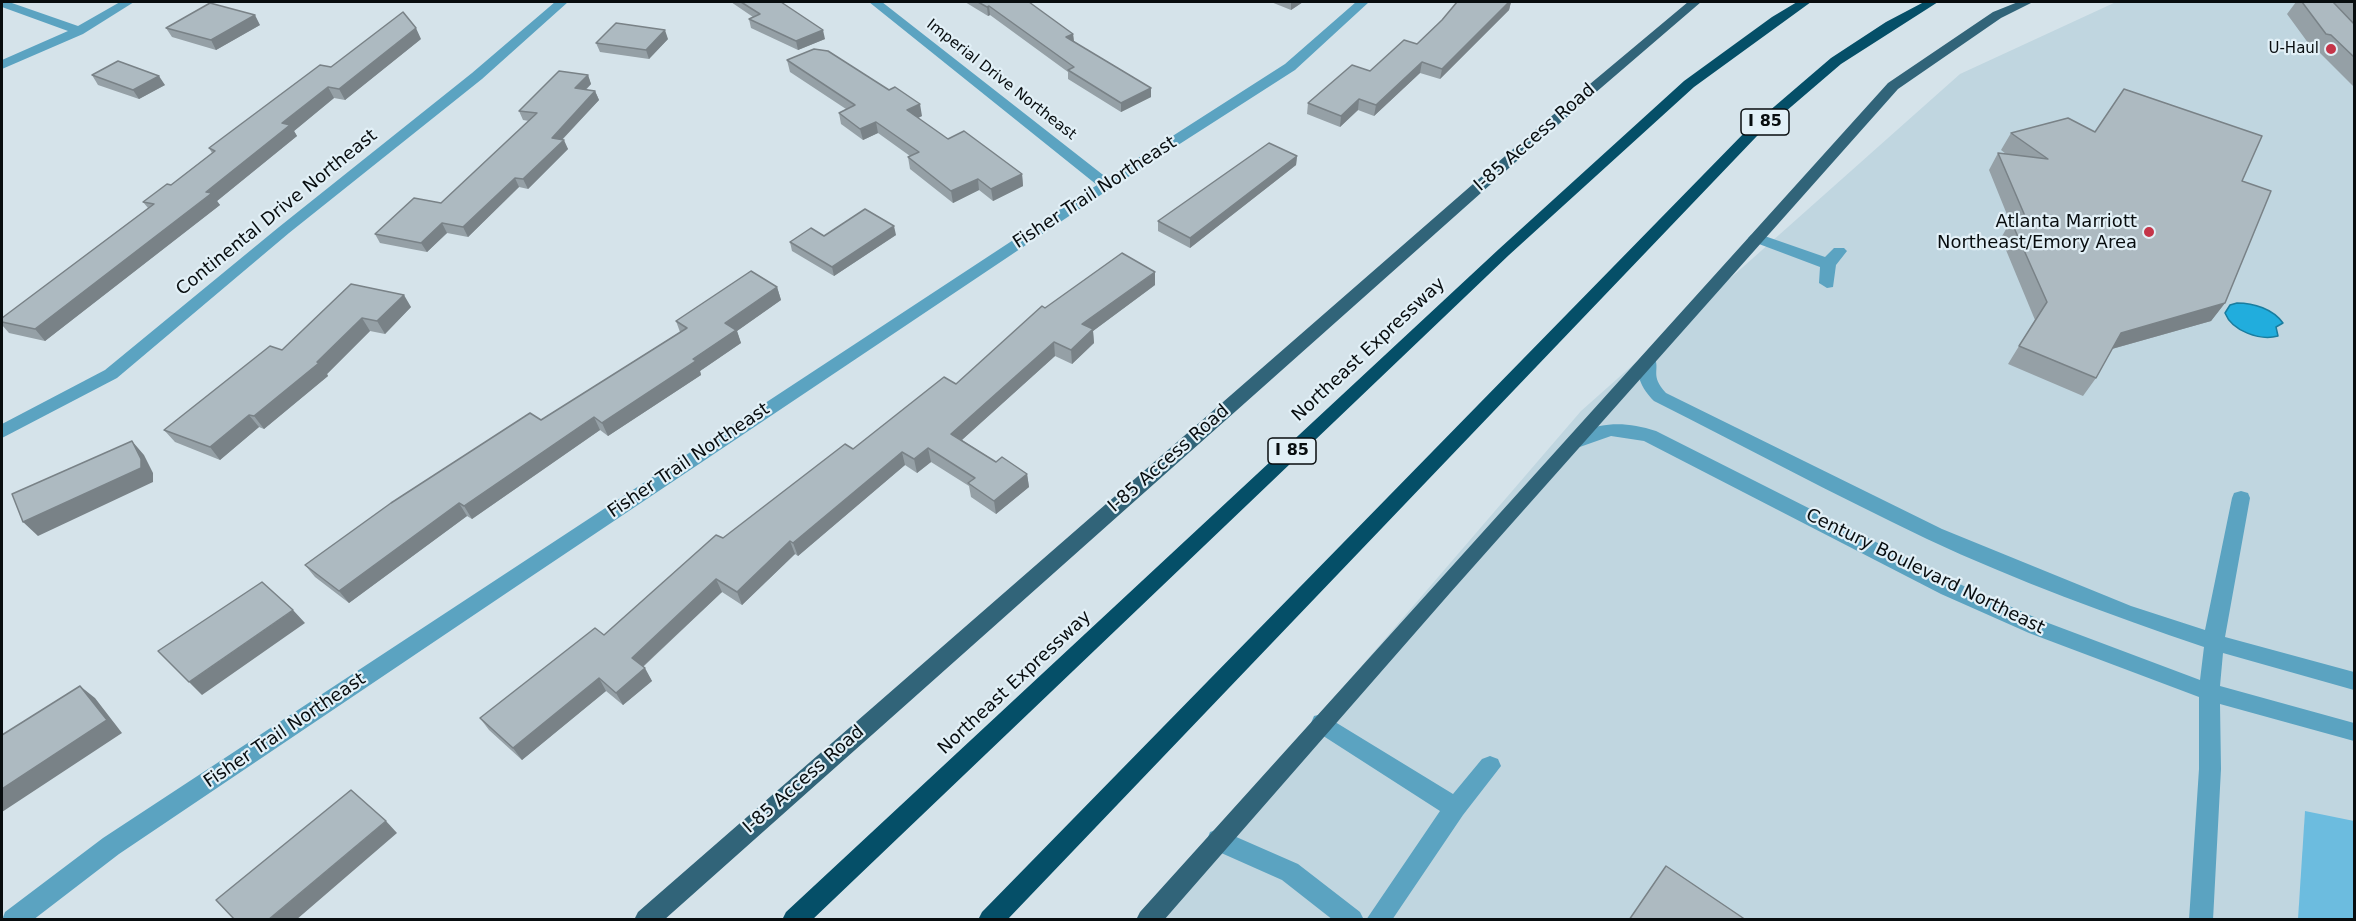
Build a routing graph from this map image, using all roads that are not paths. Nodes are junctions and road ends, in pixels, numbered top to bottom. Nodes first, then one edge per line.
1 (128, 2) edge
2 (562, 2) edge
3 (875, 2) edge
4 (1363, 2) edge
5 (1695, 2) edge
6 (1805, 2) edge
7 (1932, 2) edge
8 (2027, 2) edge
9 (2, 3) edge
10 (79, 31) junction
11 (2, 66) edge
12 (1107, 184) junction
13 (1756, 238) junction
14 (1839, 251) dead end
15 (1827, 264) junction
16 (1827, 283) dead end
17 (1648, 360) junction
18 (2, 432) edge
19 (1574, 442) junction
20 (2241, 498) dead end
21 (2214, 641) junction
22 (2345, 678) edge
23 (2209, 692) junction
24 (1322, 723) junction
25 (2346, 729) edge
26 (1490, 766) dead end
27 (1455, 808) junction
28 (1218, 840) junction
29 (13, 920) edge
30 (646, 920) edge
31 (794, 920) edge
32 (990, 920) edge
33 (1148, 920) edge
34 (1352, 920) edge
35 (1378, 920) edge
36 (2201, 920) edge

1 - 10 street
2 - 18 street, Continental Drive Northeast
3 - 12 street, Imperial Drive Northeast
4 - 12 street, Fisher Trail Northeast
5 - 30 main road, I-85 Access Road
6 - 31 highway, Northeast Expressway / I 85
7 - 32 highway, I 85
8 - 13 main road
9 - 10 street
10 - 11 street
12 - 29 street, Fisher Trail Northeast
13 - 15 street
13 - 17 main road
14 - 15 street
15 - 16 street
17 - 19 main road
17 - 21 street
19 - 23 street, Century Boulevard Northeast
19 - 24 main road
20 - 21 street
21 - 22 street
21 - 23 street
23 - 25 street, Century Boulevard Northeast
23 - 36 street
24 - 27 street
24 - 28 main road
26 - 27 street
27 - 35 street
28 - 33 main road
28 - 34 street

